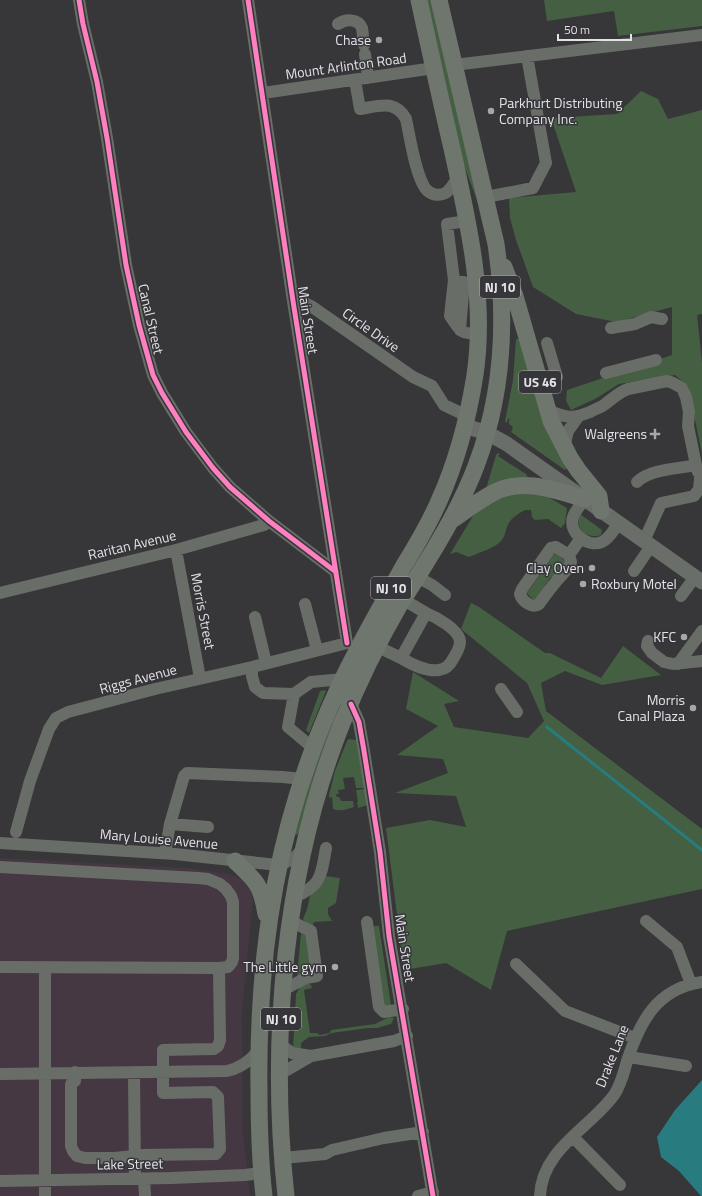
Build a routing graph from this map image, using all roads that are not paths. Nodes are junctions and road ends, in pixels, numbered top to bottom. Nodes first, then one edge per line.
1 (79, 0) edge
2 (248, 0) edge
3 (419, 0) edge
4 (439, 0) edge
5 (338, 24) dead end
6 (702, 35) edge
7 (526, 56) junction
8 (454, 65) junction
9 (434, 68) junction
10 (368, 78) junction
11 (355, 80) junction
12 (263, 93) junction
13 (458, 177) junction
14 (486, 197) junction
15 (467, 221) junction
16 (496, 244) junction
17 (472, 249) junction
18 (451, 253) junction
19 (465, 282) junction
20 (293, 301) junction
21 (662, 319) dead end
22 (611, 328) dead end
23 (478, 334) junction
24 (547, 343) dead end
25 (656, 360) dead end
26 (606, 373) dead end
27 (557, 377) dead end
28 (548, 410) junction
29 (578, 417) junction
30 (466, 421) junction
31 (487, 433) junction
32 (564, 448) junction
33 (696, 465) junction
34 (701, 478) edge
35 (637, 482) dead end
36 (585, 499) junction
37 (601, 511) junction
38 (269, 521) junction
39 (450, 522) junction
40 (619, 523) junction
41 (581, 538) junction
42 (648, 543) junction
43 (176, 550) junction
44 (569, 555) junction
45 (634, 571) dead end
46 (336, 572) junction
47 (417, 577) junction
48 (698, 580) edge
49 (0, 593) edge
50 (445, 595) dead end
51 (681, 596) dead end
52 (404, 600) junction
53 (305, 604) dead end
54 (426, 613) junction
55 (255, 617) dead end
56 (702, 631) edge
57 (648, 641) dead end
58 (353, 646) junction
59 (378, 647) junction
60 (317, 650) junction
61 (401, 658) junction
62 (702, 661) edge
63 (266, 663) junction
64 (678, 664) junction
65 (252, 667) junction
66 (200, 678) junction
67 (343, 679) junction
68 (501, 689) dead end
69 (294, 694) junction
70 (336, 694) junction
71 (351, 704) junction
72 (517, 712) dead end
73 (313, 748) junction
74 (302, 779) junction
75 (170, 824) junction
76 (208, 827) dead end
77 (16, 832) dead end
78 (0, 843) edge
79 (305, 843) junction
80 (326, 848) dead end
81 (165, 853) junction
82 (202, 856) junction
83 (235, 860) junction
84 (278, 865) junction
85 (0, 867) edge
86 (198, 878) junction
87 (294, 897) junction
88 (290, 921) junction
89 (367, 922) dead end
90 (646, 922) dead end
91 (268, 923) junction
92 (516, 964) dead end
93 (0, 967) edge
94 (45, 968) junction
95 (219, 968) junction
96 (696, 983) edge
97 (283, 990) junction
98 (403, 1009) junction
99 (407, 1036) junction
100 (635, 1038) junction
101 (280, 1044) junction
102 (258, 1051) junction
103 (311, 1056) junction
104 (629, 1057) junction
105 (686, 1066) dead end
106 (134, 1072) junction
107 (163, 1072) junction
108 (45, 1073) junction
109 (0, 1074) edge
110 (280, 1074) junction
111 (75, 1077) junction
112 (423, 1132) junction
113 (573, 1137) junction
114 (129, 1157) junction
115 (282, 1158) junction
116 (261, 1174) junction
117 (140, 1179) junction
118 (45, 1180) junction
119 (0, 1181) edge
120 (620, 1185) dead end
121 (433, 1194) edge
122 (46, 1196) edge
123 (145, 1196) edge
124 (264, 1196) edge
125 (276, 1196) edge
126 (286, 1196) edge
127 (418, 1196) edge
128 (540, 1196) edge

1 - 38 street, Canal Street
2 - 12 street, Main Street
3 - 9 highway
4 - 8 highway, US 46
5 - 10 street
6 - 7 street
7 - 8 street
7 - 14 street
8 - 14 highway, US 46
9 - 10 street, Mount Arlinton Road
9 - 13 highway
10 - 11 street, Mount Arlinton Road
11 - 12 street, Mount Arlinton Road
11 - 13 street
12 - 20 street, Main Street
13 - 15 highway
14 - 16 highway, US 46
15 - 17 highway
15 - 18 street
16 - 28 highway, US 46
16 - 31 highway, NJ 10
17 - 18 street
17 - 19 highway
18 - 19 street
19 - 23 highway
19 - 23 street
20 - 30 street, Circle Drive
20 - 46 street, Main Street
21 - 22 street
23 - 30 highway
24 - 27 street
25 - 26 street
28 - 29 street
28 - 32 highway, US 46
29 - 32 street
29 - 33 street
30 - 31 main road
30 - 58 highway, NJ 10
31 - 36 main road
31 - 39 highway, NJ 10
32 - 37 highway, US 46
33 - 34 street
33 - 35 street
34 - 42 street
36 - 37 main road
36 - 39 highway
36 - 41 street
37 - 40 main road
38 - 43 street, Raritan Avenue
38 - 46 street, Canal Street
39 - 47 highway, NJ 10
40 - 41 street
40 - 42 main road
41 - 44 street
42 - 45 street
42 - 48 main road
43 - 49 street, Raritan Avenue
43 - 66 street, Morris Street
44 - 44 street
46 - 58 street, Main Street
47 - 50 street
47 - 52 highway, NJ 10
48 - 51 street
52 - 54 street
52 - 59 highway, NJ 10
53 - 60 street
54 - 61 street
54 - 61 street
55 - 63 street
56 - 64 street
57 - 64 street
58 - 60 street, Riggs Avenue
58 - 67 highway, NJ 10
59 - 61 street
59 - 71 highway, NJ 10
60 - 63 street, Riggs Avenue
62 - 64 street
63 - 65 street, Riggs Avenue
65 - 66 street, Riggs Avenue
65 - 69 street
66 - 77 street, Riggs Avenue
67 - 69 street
67 - 70 highway, NJ 10
68 - 72 street
69 - 73 street
70 - 71 street
70 - 73 highway, NJ 10
71 - 79 highway, NJ 10
71 - 98 street, Main Street
73 - 74 highway, NJ 10
74 - 75 street
74 - 84 highway, NJ 10
75 - 76 street
75 - 81 street
78 - 81 street, Mary Louise Avenue
79 - 84 street
79 - 87 highway, NJ 10
80 - 87 street
81 - 82 street, Mary Louise Avenue
82 - 83 street, Mary Louise Avenue
82 - 86 street
83 - 84 street, Mary Louise Avenue
83 - 91 highway
84 - 91 highway, NJ 10
84 - 125 highway
85 - 86 street
86 - 95 street
87 - 88 highway, NJ 10
88 - 97 highway, NJ 10
88 - 97 street
89 - 98 street
90 - 96 street
91 - 102 highway, NJ 10
92 - 100 street
93 - 94 street
94 - 95 street
94 - 108 street
95 - 107 street
96 - 100 street, Drake Lane
97 - 101 highway, NJ 10
98 - 99 street, Main Street
99 - 103 street
99 - 112 street, Main Street
100 - 104 street, Drake Lane
101 - 103 street
101 - 110 highway, NJ 10
102 - 107 street
102 - 116 highway, NJ 10
103 - 110 street
104 - 105 street
104 - 113 street, Drake Lane
106 - 107 street
106 - 111 street
106 - 114 street
107 - 114 street
108 - 109 street
108 - 111 street
108 - 118 street
110 - 115 highway, NJ 10
111 - 114 street
112 - 115 street
112 - 121 street, Main Street
113 - 120 street
113 - 128 street, Drake Lane
114 - 117 street
115 - 126 highway, NJ 10
116 - 117 street, Lake Street
116 - 124 highway, NJ 10
117 - 118 street, Lake Street
117 - 123 street
118 - 119 street, Lake Street
118 - 122 street
121 - 127 street

